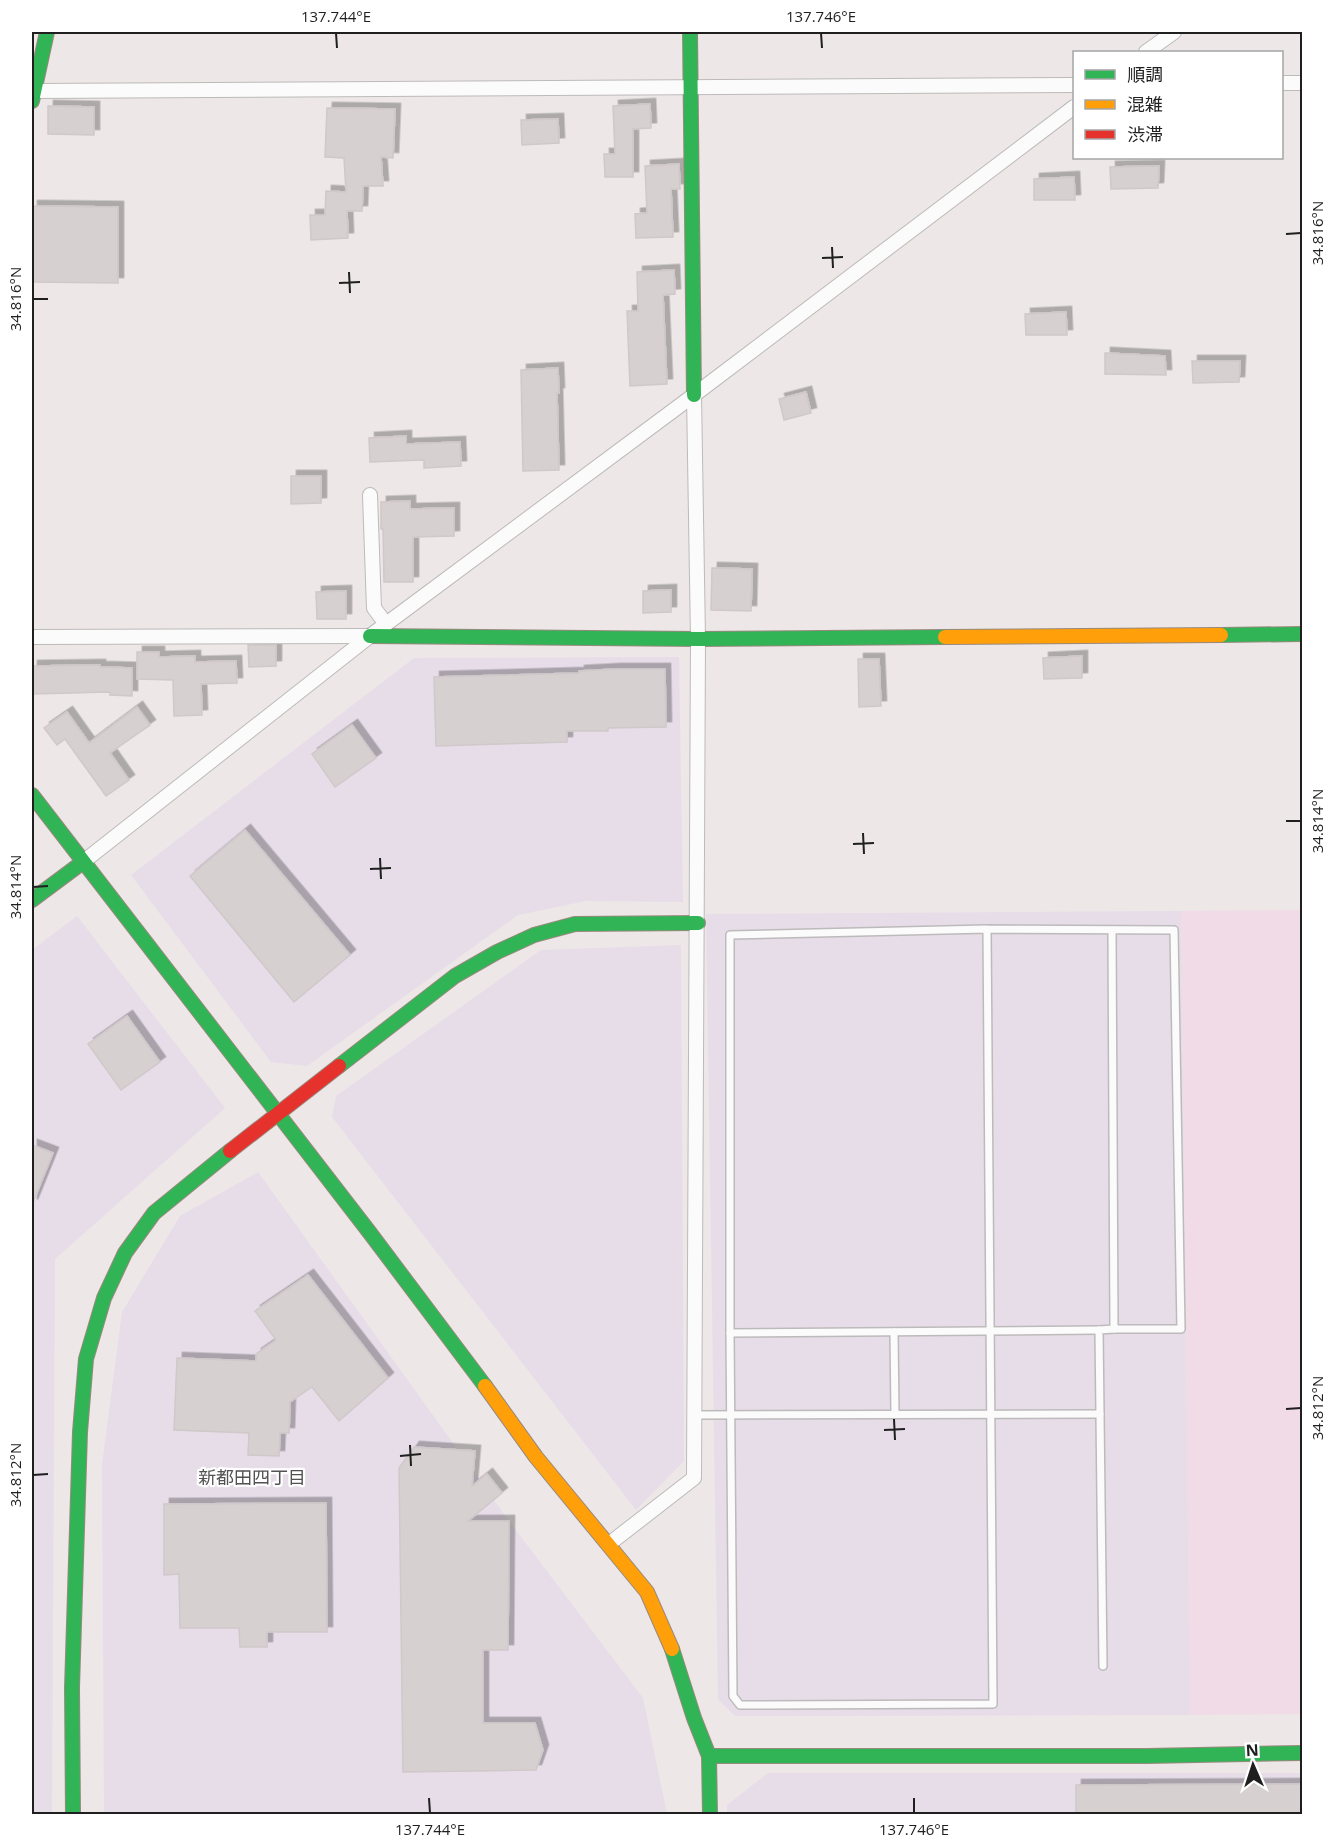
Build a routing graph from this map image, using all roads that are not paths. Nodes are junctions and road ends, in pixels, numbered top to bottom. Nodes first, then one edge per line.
1 (47, 32) edge
2 (690, 32) edge
3 (1174, 32) edge
4 (1147, 51) edge
5 (1283, 83) edge
6 (1302, 83) edge
7 (1073, 85) edge
8 (691, 87) junction
9 (33, 96) edge
10 (1073, 108) edge
11 (694, 395) junction
12 (370, 495) dead end
13 (386, 624) junction
14 (1302, 634) edge
15 (370, 636) junction
16 (32, 638) edge
17 (698, 639) junction
18 (32, 795) edge
19 (83, 862) junction
20 (32, 900) edge
21 (698, 923) junction
22 (987, 929) junction
23 (1112, 930) junction
24 (278, 1116) junction
25 (1114, 1329) junction
26 (1100, 1330) junction
27 (991, 1331) junction
28 (894, 1332) junction
29 (730, 1333) junction
30 (895, 1414) junction
31 (992, 1414) junction
32 (1100, 1414) junction
33 (695, 1415) junction
34 (732, 1415) junction
35 (609, 1544) junction
36 (1103, 1666) dead end
37 (1302, 1753) edge
38 (709, 1756) junction
39 (73, 1815) edge
40 (710, 1815) edge

1 - 9 street
2 - 8 street
3 - 4 street
5 - 6 street
7 - 8 street
8 - 9 street
8 - 11 street
10 - 11 street
11 - 13 street
11 - 17 street
12 - 13 street
13 - 15 street
14 - 17 street
15 - 16 street
15 - 17 street
15 - 19 street
17 - 21 street
18 - 19 street
19 - 20 street
19 - 24 street
21 - 24 street
21 - 33 street
22 - 23 lane
22 - 27 lane
22 - 29 lane
23 - 25 lane
23 - 25 lane
24 - 35 street
24 - 39 street
25 - 26 lane
26 - 27 lane
26 - 32 lane
27 - 28 lane
27 - 31 lane
28 - 29 lane
28 - 30 lane
29 - 34 lane
30 - 31 lane
30 - 34 lane
31 - 32 lane
31 - 34 lane
32 - 36 lane
33 - 34 lane
33 - 35 street
35 - 38 street
37 - 38 street
38 - 40 street

